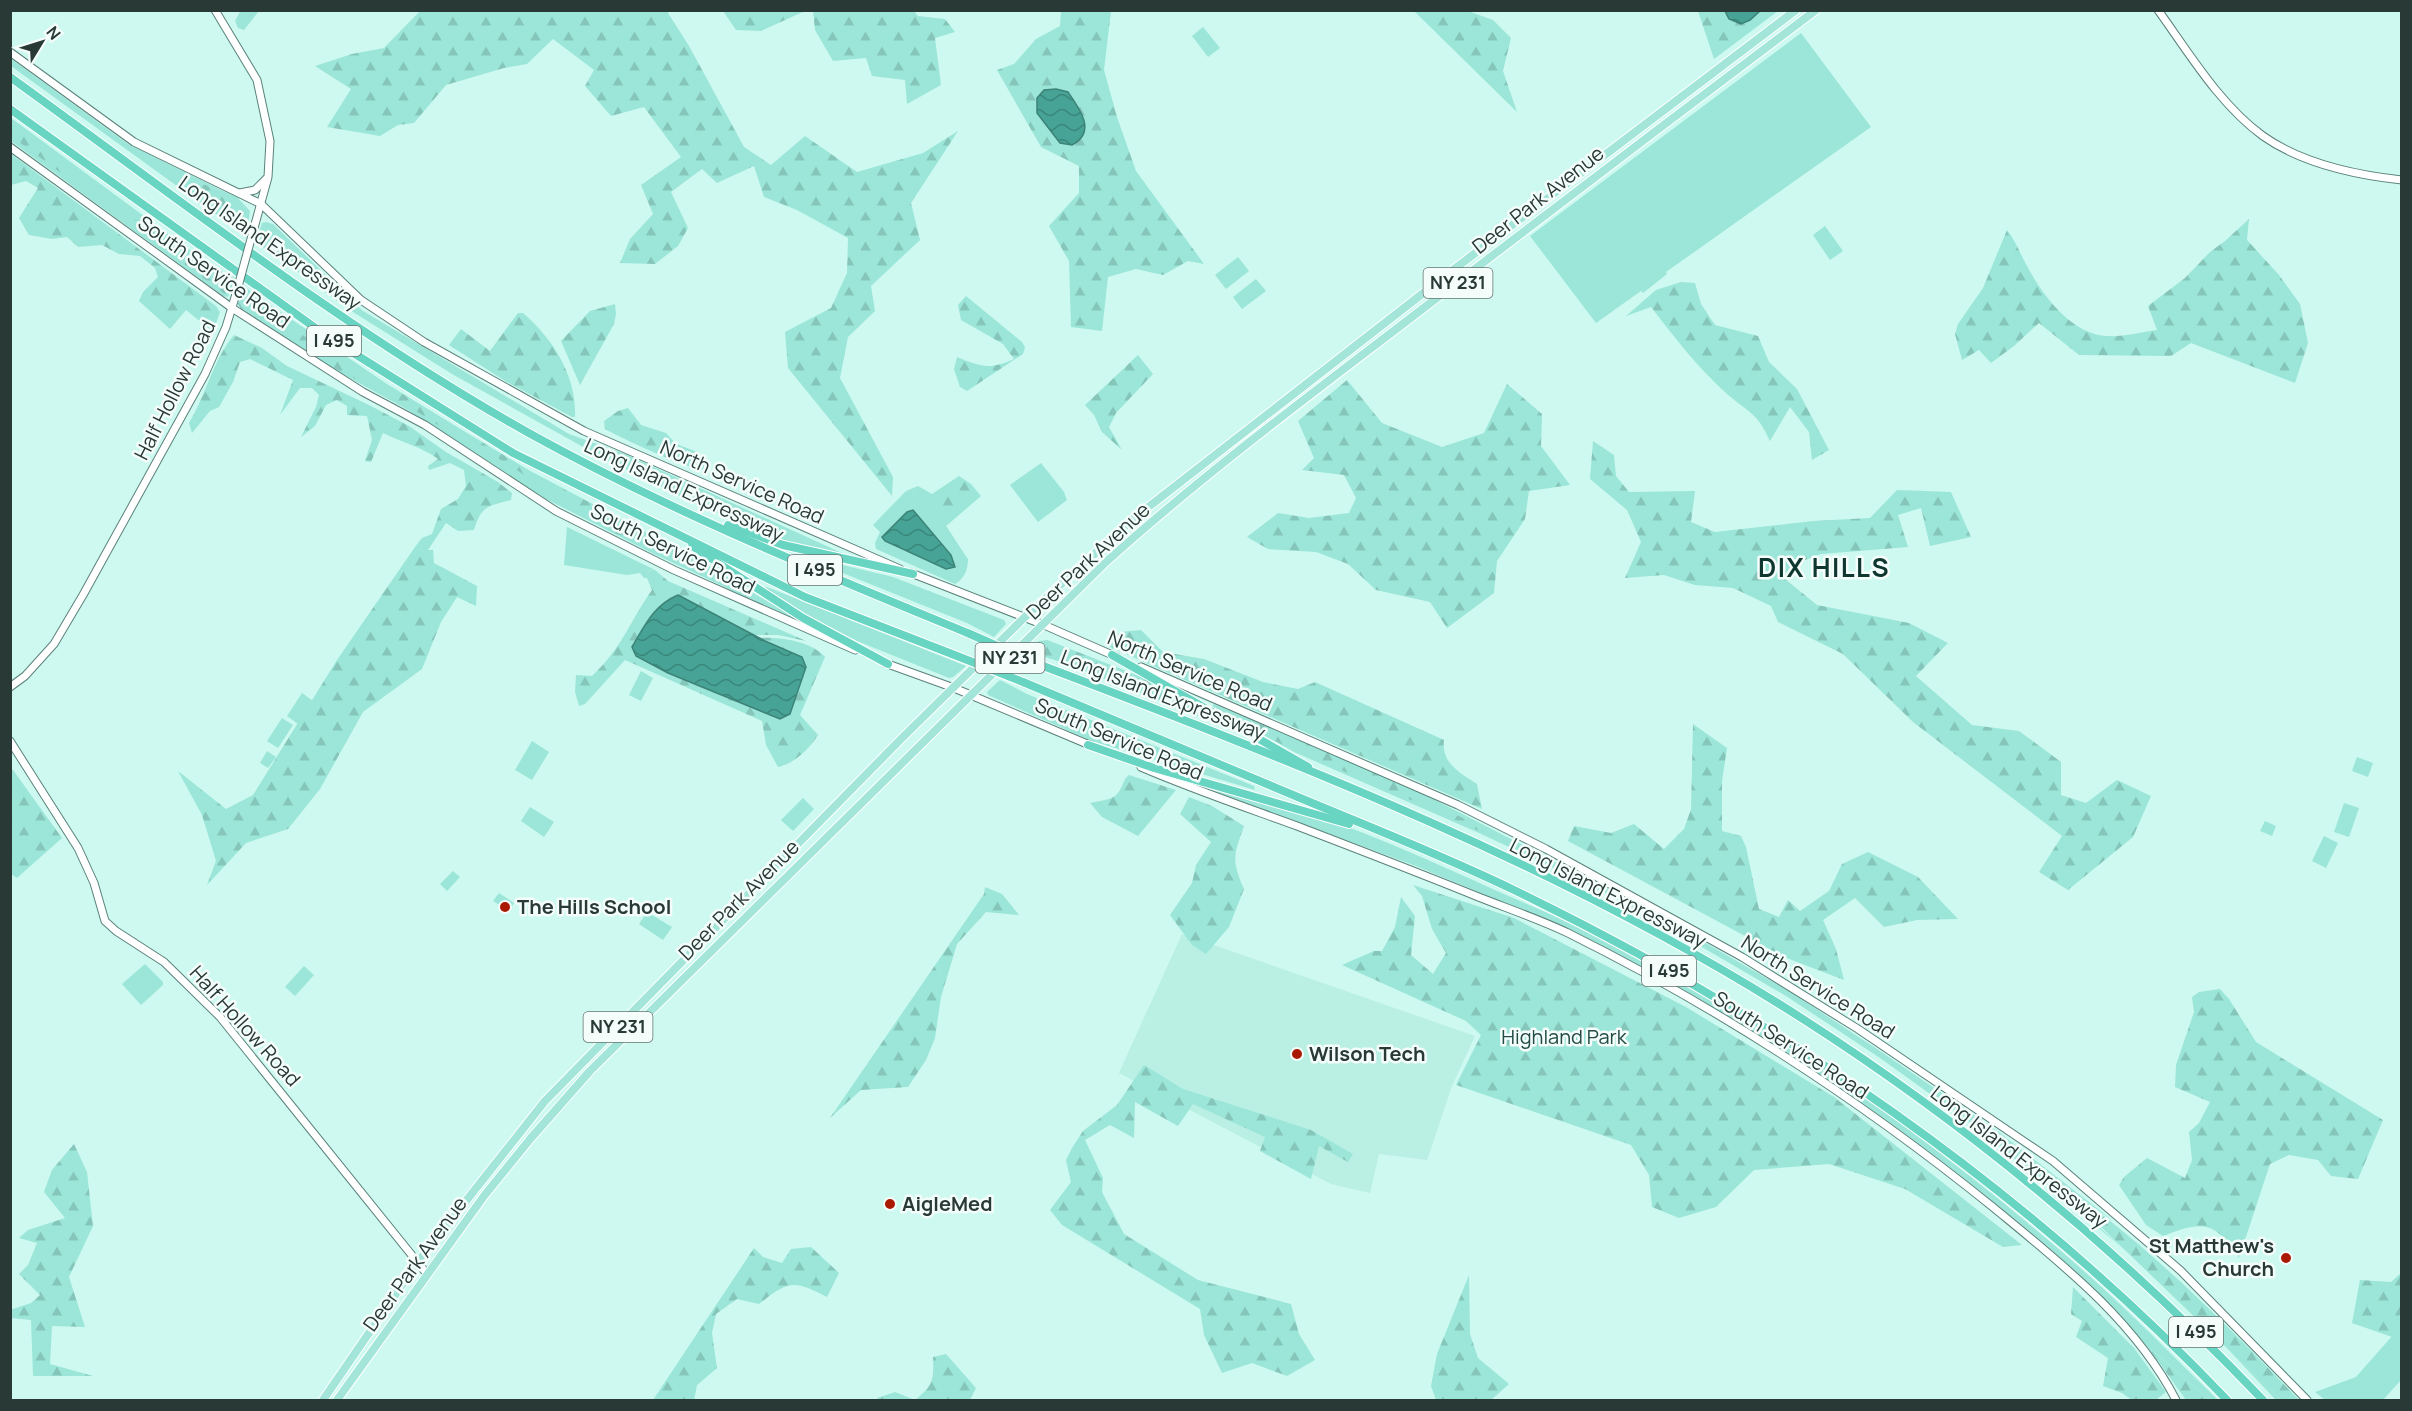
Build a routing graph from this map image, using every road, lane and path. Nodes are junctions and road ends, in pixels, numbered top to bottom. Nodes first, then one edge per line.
1 (215, 10) edge
2 (1796, 10) edge
3 (1816, 10) edge
4 (2158, 10) edge
5 (10, 52) edge
6 (10, 77) edge
7 (10, 109) edge
8 (10, 147) edge
9 (268, 177) junction
10 (2402, 180) edge
11 (238, 193) junction
12 (261, 204) junction
13 (232, 308) junction
14 (662, 502) junction
15 (680, 537) junction
16 (913, 574) junction
17 (1025, 617) junction
18 (1044, 625) junction
19 (1112, 655) junction
20 (888, 664) junction
21 (10, 687) edge
22 (954, 688) junction
23 (972, 696) junction
24 (10, 741) edge
25 (1088, 745) junction
26 (1318, 774) junction
27 (1440, 857) junction
28 (622, 1023) junction
29 (630, 1032) junction
30 (417, 1263) junction
31 (427, 1274) junction
32 (323, 1401) edge
33 (337, 1401) edge
34 (2176, 1401) edge
35 (2227, 1401) edge
36 (2263, 1401) edge
37 (2307, 1401) edge

1 - 9 main road, Half Hollow Road
2 - 17 main road, Deer Park Avenue / NY 231
3 - 18 main road, Deer Park Avenue / NY 231
4 - 10 main road
5 - 11 main road, North Service Road
6 - 14 highway, Long Island Expressway / I 495
7 - 15 highway, Long Island Expressway / I 495
8 - 13 main road, South Service Road
9 - 11 main road
9 - 12 main road, Half Hollow Road
11 - 12 main road, North Service Road
12 - 13 main road, Half Hollow Road, bridge
12 - 16 main road, North Service Road
13 - 20 main road, South Service Road
13 - 21 main road, Half Hollow Road
14 - 16 highway
14 - 26 highway, Long Island Expressway / I 495, bridge
15 - 20 highway
15 - 27 highway, Long Island Expressway / I 495, bridge
16 - 17 main road, North Service Road
17 - 18 main road, North Service Road
17 - 22 main road, Deer Park Avenue / NY 231
18 - 19 main road, North Service Road
18 - 23 main road, Deer Park Avenue / NY 231
19 - 26 highway
19 - 37 main road, North Service Road
20 - 22 main road, South Service Road
22 - 23 main road, South Service Road
22 - 28 main road, Deer Park Avenue / NY 231
23 - 25 main road, South Service Road
23 - 29 main road, Deer Park Avenue / NY 231
24 - 30 main road, Half Hollow Road
25 - 27 highway
25 - 34 main road, South Service Road
26 - 36 highway, Long Island Expressway / I 495
27 - 35 highway, Long Island Expressway / I 495
28 - 29 main road
28 - 30 main road, Deer Park Avenue / NY 231
29 - 31 main road, Deer Park Avenue / NY 231
30 - 31 main road, Half Hollow Road
30 - 32 main road, Deer Park Avenue / NY 231
31 - 33 main road, Deer Park Avenue / NY 231

